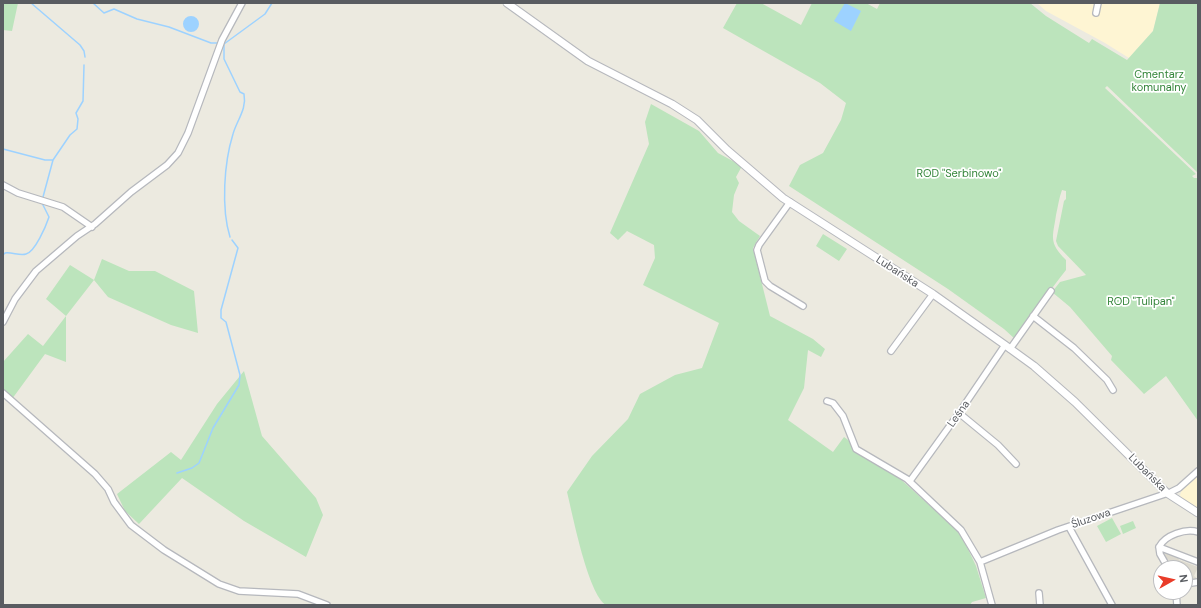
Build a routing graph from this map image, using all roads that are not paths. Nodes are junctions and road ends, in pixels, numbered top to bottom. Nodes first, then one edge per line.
1 (242, 3) edge
2 (507, 3) edge
3 (1098, 3) edge
4 (1096, 13) dead end
5 (3, 184) edge
6 (790, 202) junction
7 (92, 227) junction
8 (1051, 291) dead end
9 (933, 294) junction
10 (803, 306) dead end
11 (1034, 316) junction
12 (3, 322) edge
13 (1008, 347) junction
14 (891, 351) dead end
15 (1112, 390) dead end
16 (3, 393) edge
17 (827, 401) dead end
18 (959, 413) junction
19 (1016, 464) dead end
20 (1198, 471) edge
21 (910, 481) junction
22 (1168, 493) junction
23 (1198, 513) edge
24 (1069, 527) junction
25 (1198, 532) edge
26 (1159, 548) junction
27 (1163, 560) edge
28 (980, 562) junction
29 (1198, 562) edge
30 (1039, 593) dead end
31 (327, 605) edge
32 (992, 605) edge
33 (1040, 605) edge
34 (1112, 605) edge

1 - 7 street
2 - 6 street, Lubańska
3 - 4 street
5 - 7 street
6 - 9 street, Lubańska
6 - 10 street
7 - 12 street
8 - 11 street
9 - 13 street, Lubańska
9 - 14 street
11 - 13 street
11 - 15 street
13 - 18 street, Leśna
13 - 22 street, Lubańska
16 - 31 street
17 - 21 street
18 - 19 street
18 - 21 street, Leśna
20 - 22 street, Śluzowa
21 - 28 street
22 - 23 street, Lubańska
22 - 24 street, Śluzowa
24 - 28 street, Śluzowa
24 - 34 street
25 - 26 street
26 - 27 street
26 - 29 street
28 - 32 street
30 - 33 street

